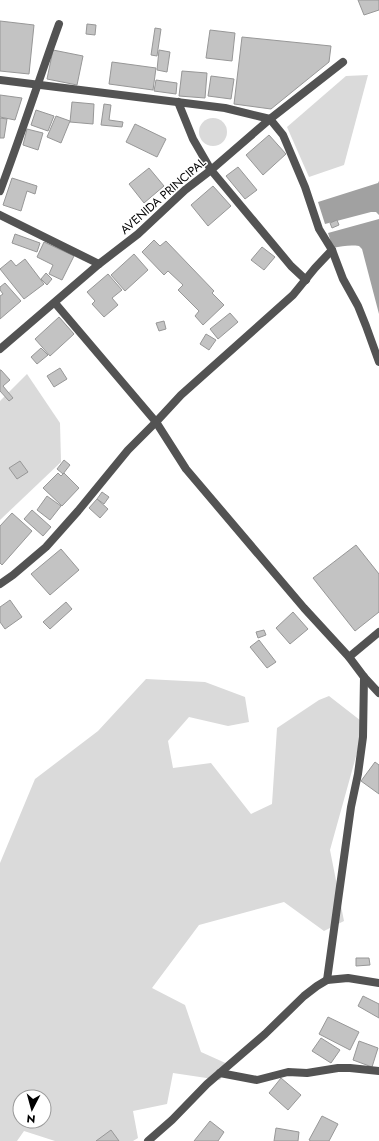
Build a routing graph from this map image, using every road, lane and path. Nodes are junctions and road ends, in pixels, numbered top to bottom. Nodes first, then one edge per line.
1 (59, 24) dead end
2 (342, 62) dead end
3 (0, 80) edge
4 (37, 85) junction
5 (178, 102) junction
6 (270, 119) junction
7 (211, 170) junction
8 (0, 191) edge
9 (0, 216) edge
10 (332, 250) junction
11 (100, 264) junction
12 (306, 280) junction
13 (55, 303) junction
14 (0, 349) edge
15 (379, 362) edge
16 (156, 422) junction
17 (0, 584) edge
18 (379, 632) edge
19 (349, 657) junction
20 (364, 677) junction
21 (379, 693) edge
22 (327, 980) junction
23 (379, 982) edge
24 (379, 1071) edge
25 (220, 1073) junction
26 (148, 1141) edge

1 - 4 street
2 - 6 street, AVENIDA PRINCIPAL
3 - 4 street
4 - 5 street
4 - 8 street
5 - 6 street
5 - 7 street
6 - 7 street, AVENIDA PRINCIPAL
6 - 10 street
7 - 11 street, AVENIDA PRINCIPAL
7 - 12 street
9 - 11 street
10 - 12 street
10 - 15 street
11 - 13 street, AVENIDA PRINCIPAL
12 - 16 street
13 - 14 street, AVENIDA PRINCIPAL
13 - 16 street
16 - 17 street
16 - 19 street
18 - 19 street
19 - 20 street
20 - 21 street
20 - 22 street
22 - 23 street
22 - 25 street
24 - 25 street
25 - 26 street

